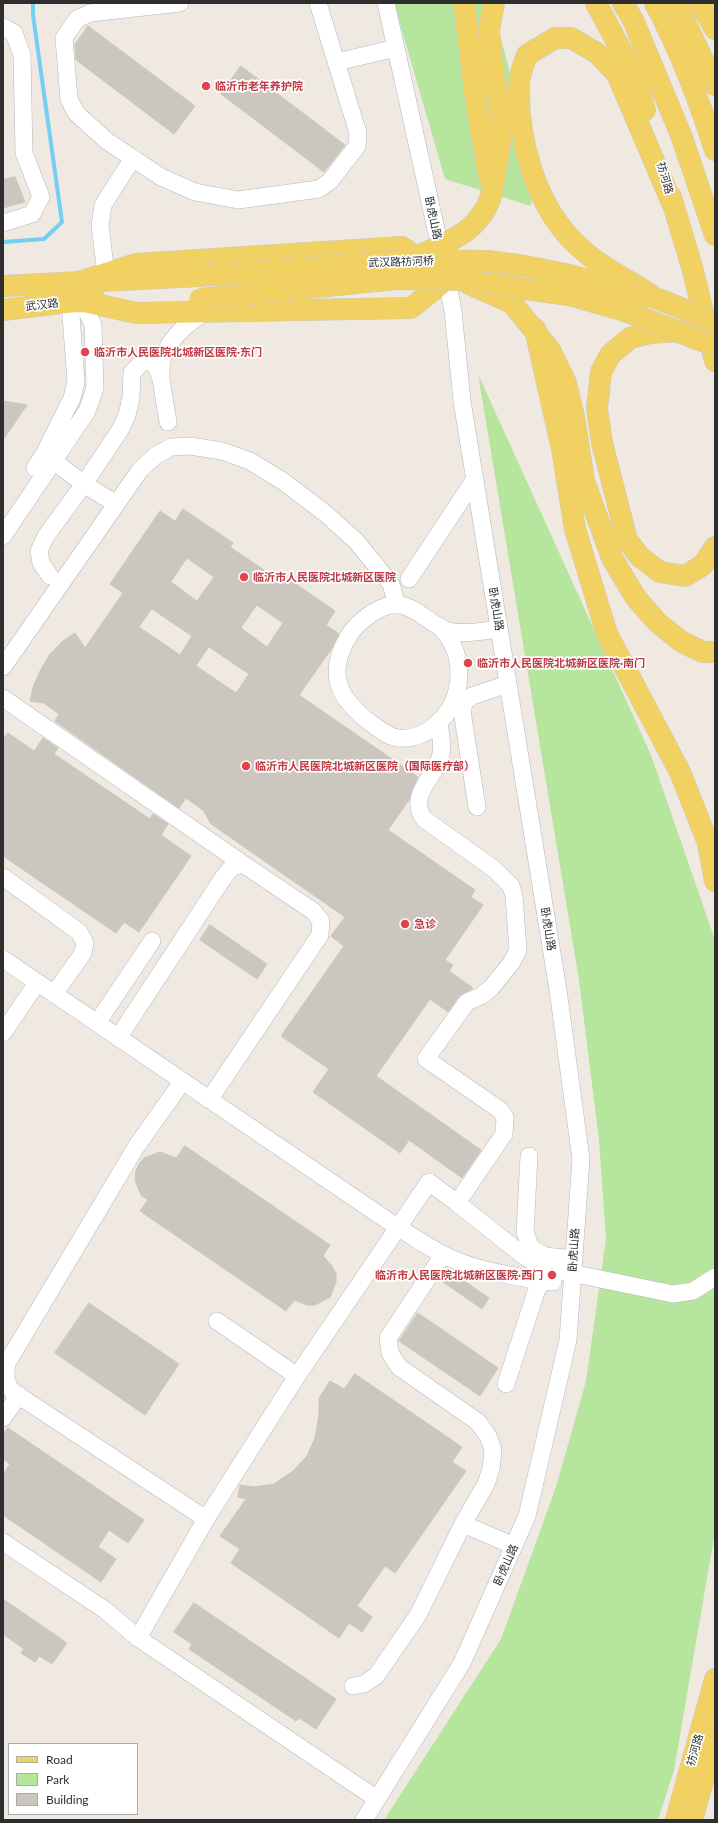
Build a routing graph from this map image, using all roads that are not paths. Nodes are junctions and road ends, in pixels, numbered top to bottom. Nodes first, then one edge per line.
1 (180, 3) edge
2 (318, 3) edge
3 (386, 3) edge
4 (464, 3) edge
5 (494, 3) edge
6 (596, 3) edge
7 (624, 3) edge
8 (655, 3) edge
9 (676, 3) edge
10 (700, 3) edge
11 (3, 27) edge
12 (715, 29) edge
13 (396, 48) junction
14 (337, 62) junction
15 (715, 85) edge
16 (715, 150) edge
17 (133, 158) junction
18 (491, 196) junction
19 (675, 210) junction
20 (3, 223) edge
21 (715, 236) edge
22 (408, 260) junction
23 (106, 274) junction
24 (454, 280) junction
25 (3, 286) edge
26 (77, 295) junction
27 (658, 298) junction
28 (202, 305) junction
29 (3, 310) edge
30 (715, 322) edge
31 (535, 329) junction
32 (679, 331) junction
33 (715, 346) edge
34 (715, 361) edge
35 (161, 379) junction
36 (168, 422) dead end
37 (48, 457) junction
38 (475, 479) junction
39 (84, 484) junction
40 (116, 504) junction
41 (3, 516) edge
42 (3, 536) edge
43 (715, 548) edge
44 (50, 576) dead end
45 (408, 579) dead end
46 (397, 605) junction
47 (440, 627) junction
48 (499, 629) junction
49 (715, 652) edge
50 (3, 667) edge
51 (508, 684) junction
52 (3, 698) edge
53 (439, 723) junction
54 (477, 807) dead end
55 (243, 864) junction
56 (3, 877) edge
57 (715, 881) edge
58 (152, 941) dead end
59 (3, 959) edge
60 (38, 983) junction
61 (54, 994) junction
62 (97, 1023) junction
63 (3, 1033) edge
64 (118, 1038) junction
65 (182, 1082) junction
66 (209, 1100) junction
67 (529, 1156) dead end
68 (457, 1203) junction
69 (397, 1227) junction
70 (443, 1255) junction
71 (573, 1273) junction
72 (715, 1277) edge
73 (544, 1281) junction
74 (217, 1320) dead end
75 (297, 1376) junction
76 (506, 1384) dead end
77 (18, 1395) junction
78 (3, 1418) edge
79 (206, 1519) junction
80 (464, 1524) junction
81 (3, 1542) edge
82 (514, 1546) junction
83 (138, 1638) junction
84 (715, 1679) edge
85 (353, 1686) dead end
86 (715, 1738) edge
87 (377, 1799) junction
88 (364, 1820) edge
89 (676, 1820) edge
90 (692, 1820) edge

1 - 17 street
2 - 14 street
3 - 13 street, 卧虎山路
4 - 18 main road
5 - 18 main road
6 - 19 main road, 祊河路
7 - 21 main road
8 - 16 main road
9 - 15 main road
10 - 12 main road
11 - 20 street
13 - 14 street
13 - 24 street, 卧虎山路
14 - 17 street
17 - 23 street
18 - 22 main road, bridge
19 - 27 main road
19 - 34 main road, 祊河路
22 - 26 main road, 武汉路祊河桥, bridge
22 - 27 main road, 武汉路祊河桥, bridge
23 - 24 main road
23 - 26 main road
24 - 28 main road, 武汉路祊河桥, bridge
24 - 28 main road
24 - 31 main road, bridge
24 - 32 main road, 武汉路祊河桥, bridge
24 - 38 street, 卧虎山路
25 - 26 main road, 武汉路
26 - 28 main road, 武汉路祊河桥
26 - 29 main road, 武汉路
26 - 37 street
27 - 30 main road, 武汉路祊河桥, bridge
28 - 35 street
31 - 49 main road
31 - 57 main road
32 - 33 main road, 武汉路祊河桥, bridge
32 - 43 main road
35 - 36 street
35 - 39 street
37 - 39 street
37 - 41 street
37 - 42 street
38 - 45 street
38 - 48 street, 卧虎山路
39 - 40 street
39 - 44 street
40 - 46 street
40 - 50 street
46 - 47 street
46 - 53 street
47 - 48 street
47 - 53 street
48 - 51 street, 卧虎山路
51 - 54 street
51 - 71 street, 卧虎山路
52 - 55 street
53 - 68 street
55 - 64 street
55 - 66 street
56 - 61 street
58 - 62 street
59 - 60 street
60 - 61 street
60 - 63 street
61 - 62 street
62 - 64 street
64 - 65 street
65 - 66 street
65 - 77 street
66 - 69 street
67 - 71 street
68 - 69 street
68 - 71 street
69 - 70 street
69 - 75 street
70 - 73 street
70 - 80 street
71 - 72 street
71 - 73 street
71 - 82 street, 卧虎山路
73 - 76 street
74 - 75 street
75 - 79 street
77 - 78 street
77 - 79 street
79 - 83 street
80 - 82 street
80 - 85 street
81 - 83 street
82 - 87 street, 卧虎山路
83 - 87 street
84 - 89 main road, 祊河路
86 - 90 main road, 祊河路
87 - 88 street, 卧虎山路

